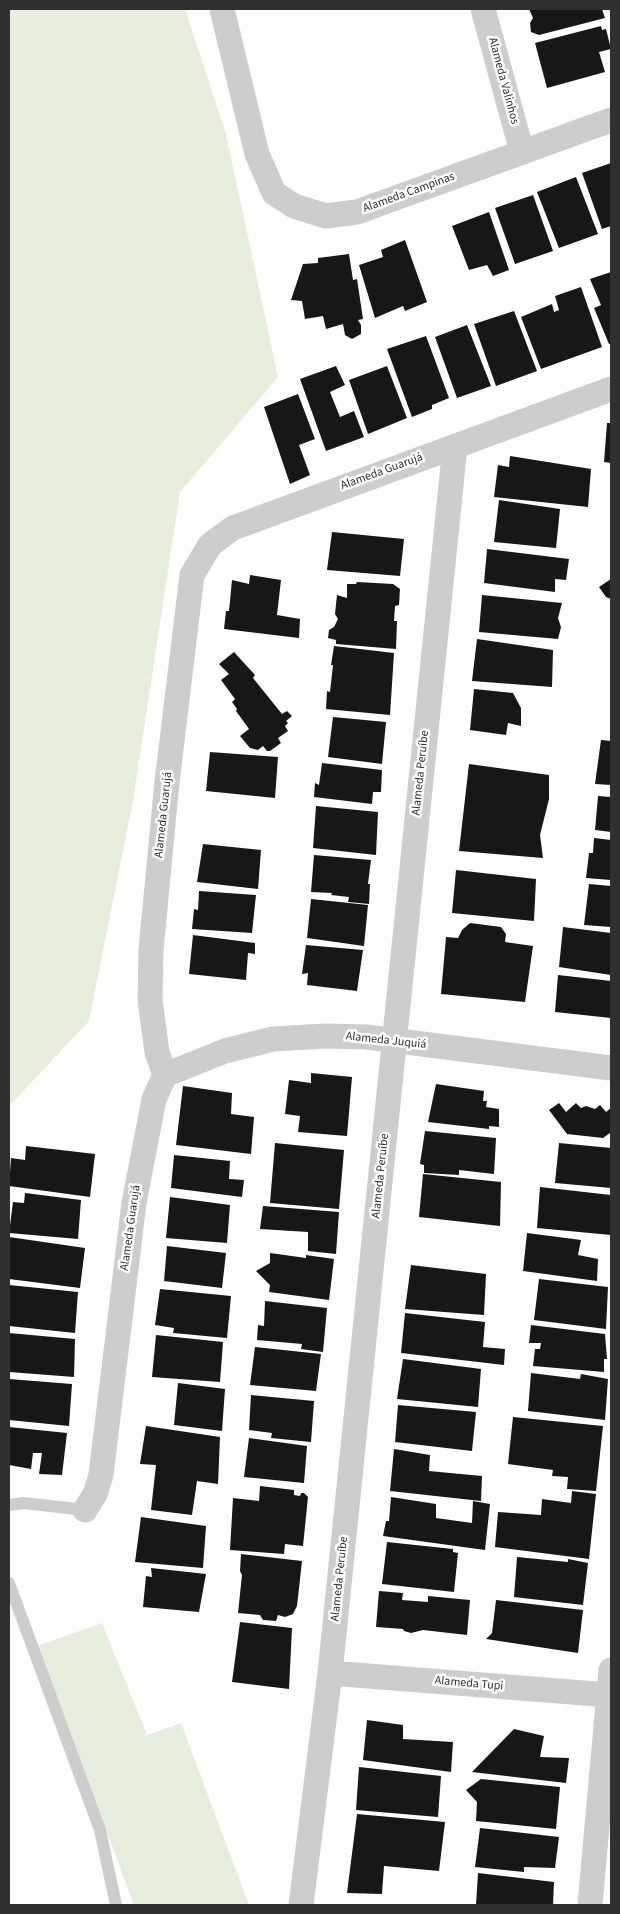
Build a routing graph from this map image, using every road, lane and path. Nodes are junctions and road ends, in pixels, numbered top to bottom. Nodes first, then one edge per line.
1 (222, 9) edge
2 (483, 9) edge
3 (611, 120) edge
4 (522, 152) junction
5 (611, 389) edge
6 (455, 446) junction
7 (395, 1041) junction
8 (611, 1068) edge
9 (165, 1075) junction
10 (9, 1505) edge
11 (85, 1510) joint
12 (9, 1583) edge
13 (611, 1670) edge
14 (330, 1672) junction
15 (609, 1695) junction
16 (116, 1905) edge
17 (301, 1905) edge
18 (590, 1905) edge

1 - 4 street, Alameda Campinas
2 - 4 street, Alameda Valinhos
3 - 4 street, Alameda Campinas
5 - 6 street, Alameda Guarujá
6 - 7 street, Alameda Peruíbe
6 - 9 street, Alameda Guarujá
7 - 8 street, Alameda Juquiá
7 - 9 street, Alameda Juquiá
7 - 14 street, Alameda Peruíbe
9 - 11 street, Alameda Guarujá
10 - 11 lane
12 - 16 lane
13 - 15 street
14 - 15 street, Alameda Tupi
14 - 17 street, Alameda Peruíbe
15 - 18 street

